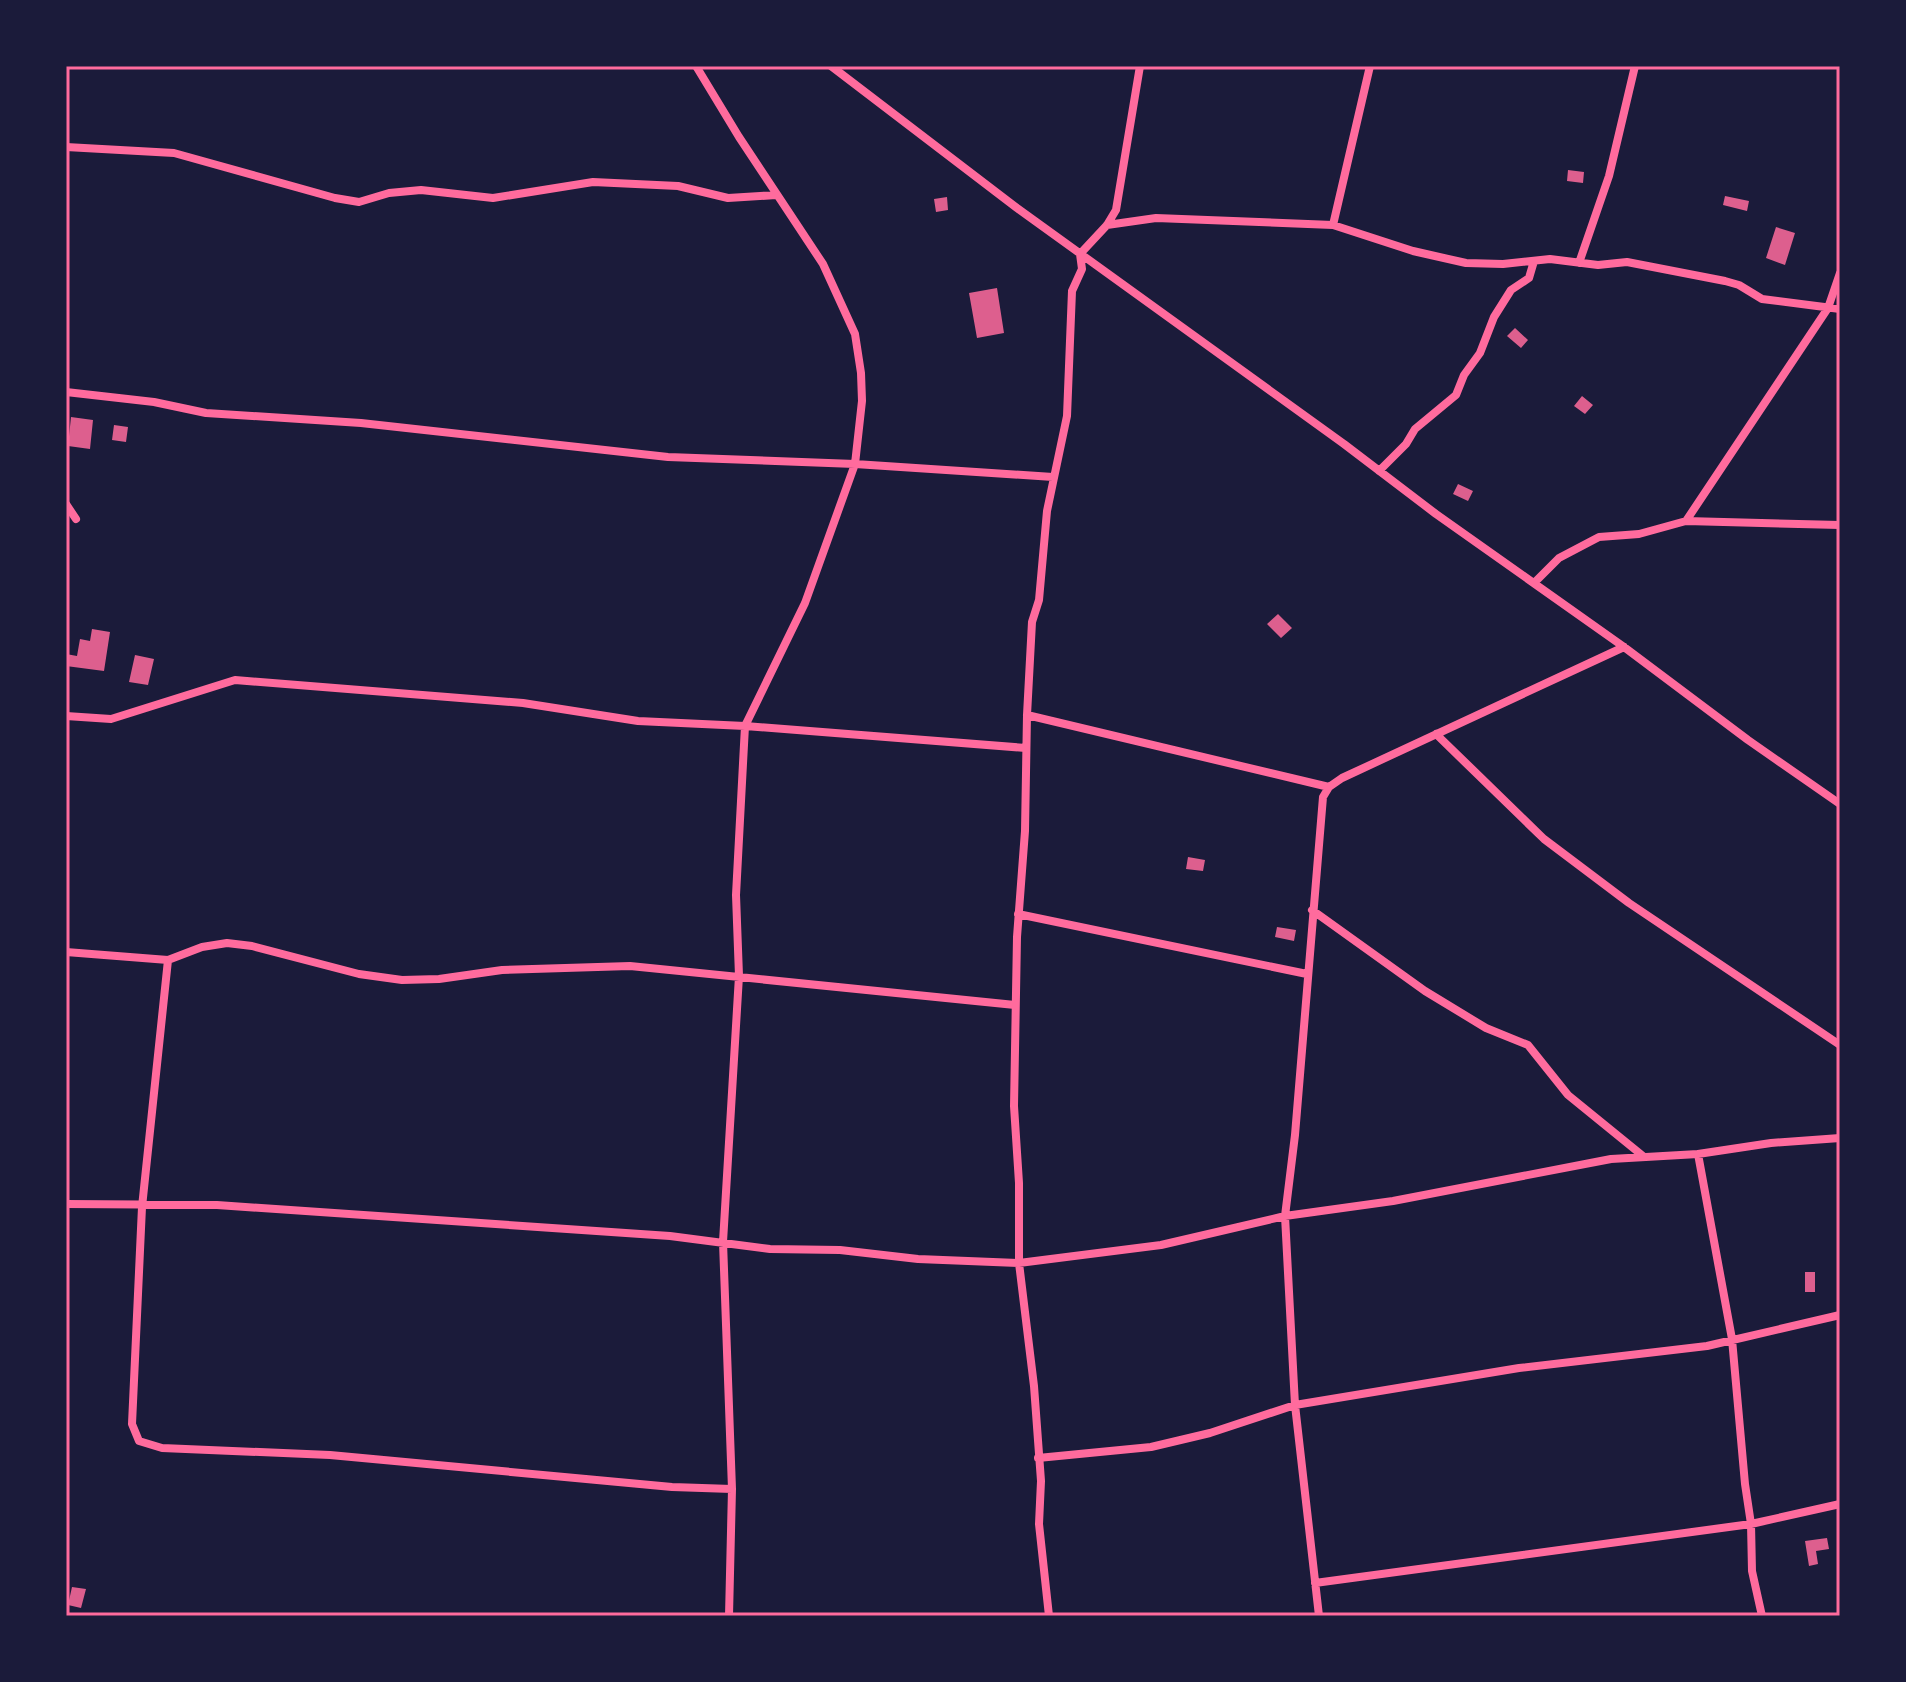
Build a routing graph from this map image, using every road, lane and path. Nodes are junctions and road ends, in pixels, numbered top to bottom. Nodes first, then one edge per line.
1 (696, 66) edge
2 (831, 66) edge
3 (1140, 66) edge
4 (1370, 66) edge
5 (1635, 66) edge
6 (66, 147) edge
7 (776, 195) junction
8 (1107, 225) junction
9 (1333, 225) junction
10 (1080, 254) junction
11 (1534, 261) junction
12 (1579, 263) junction
13 (1840, 273) edge
14 (1828, 308) junction
15 (1840, 309) edge
16 (66, 392) edge
17 (855, 464) junction
18 (1379, 471) junction
19 (1053, 477) junction
20 (66, 504) edge
21 (76, 519) dead end
22 (1686, 521) junction
23 (1840, 525) edge
24 (1534, 583) junction
25 (1624, 647) junction
26 (1027, 715) junction
27 (66, 716) edge
28 (745, 726) junction
29 (1436, 734) junction
30 (1026, 748) junction
31 (1329, 787) junction
32 (1840, 804) edge
33 (1312, 910) junction
34 (1018, 914) junction
35 (66, 952) edge
36 (168, 960) junction
37 (1307, 974) junction
38 (739, 976) junction
39 (1015, 1005) junction
40 (1840, 1045) edge
41 (1840, 1138) edge
42 (1698, 1154) junction
43 (1644, 1156) junction
44 (66, 1204) edge
45 (142, 1207) junction
46 (1285, 1216) junction
47 (723, 1242) junction
48 (1019, 1263) junction
49 (1840, 1315) edge
50 (1732, 1339) junction
51 (1295, 1405) junction
52 (1038, 1458) junction
53 (732, 1489) junction
54 (1840, 1504) edge
55 (1751, 1524) junction
56 (1315, 1583) junction
57 (729, 1616) edge
58 (1049, 1616) edge
59 (1316, 1616) edge
60 (1762, 1616) edge

1 - 7 street
2 - 10 street
3 - 8 street
4 - 9 street
5 - 12 street
6 - 7 street
7 - 17 street
8 - 9 street
8 - 10 street
9 - 11 street
10 - 18 street
10 - 19 street
11 - 12 street
11 - 18 street
12 - 14 street
13 - 14 street
14 - 15 street
14 - 22 street
16 - 17 street
17 - 19 street
17 - 28 street
18 - 24 street
19 - 26 street
20 - 21 street
22 - 23 street
22 - 24 street
24 - 25 street
25 - 29 street
25 - 32 street
26 - 30 street
26 - 31 street
27 - 28 street
28 - 30 street
28 - 38 street
29 - 31 street
29 - 40 street
30 - 34 street
31 - 33 street
33 - 37 street
33 - 43 street
34 - 37 street
34 - 39 street
35 - 36 street
36 - 38 street
36 - 45 street
37 - 46 street
38 - 39 street
38 - 47 street
39 - 48 street
41 - 42 street
42 - 43 street
42 - 50 street
43 - 46 street
44 - 45 street
45 - 47 street
45 - 53 street
46 - 48 street
46 - 51 street
47 - 48 street
47 - 53 street
48 - 52 street
49 - 50 street
50 - 51 street
50 - 55 street
51 - 52 street
51 - 56 street
52 - 58 street
53 - 57 street
54 - 55 street
55 - 56 street
55 - 60 street
56 - 59 street

